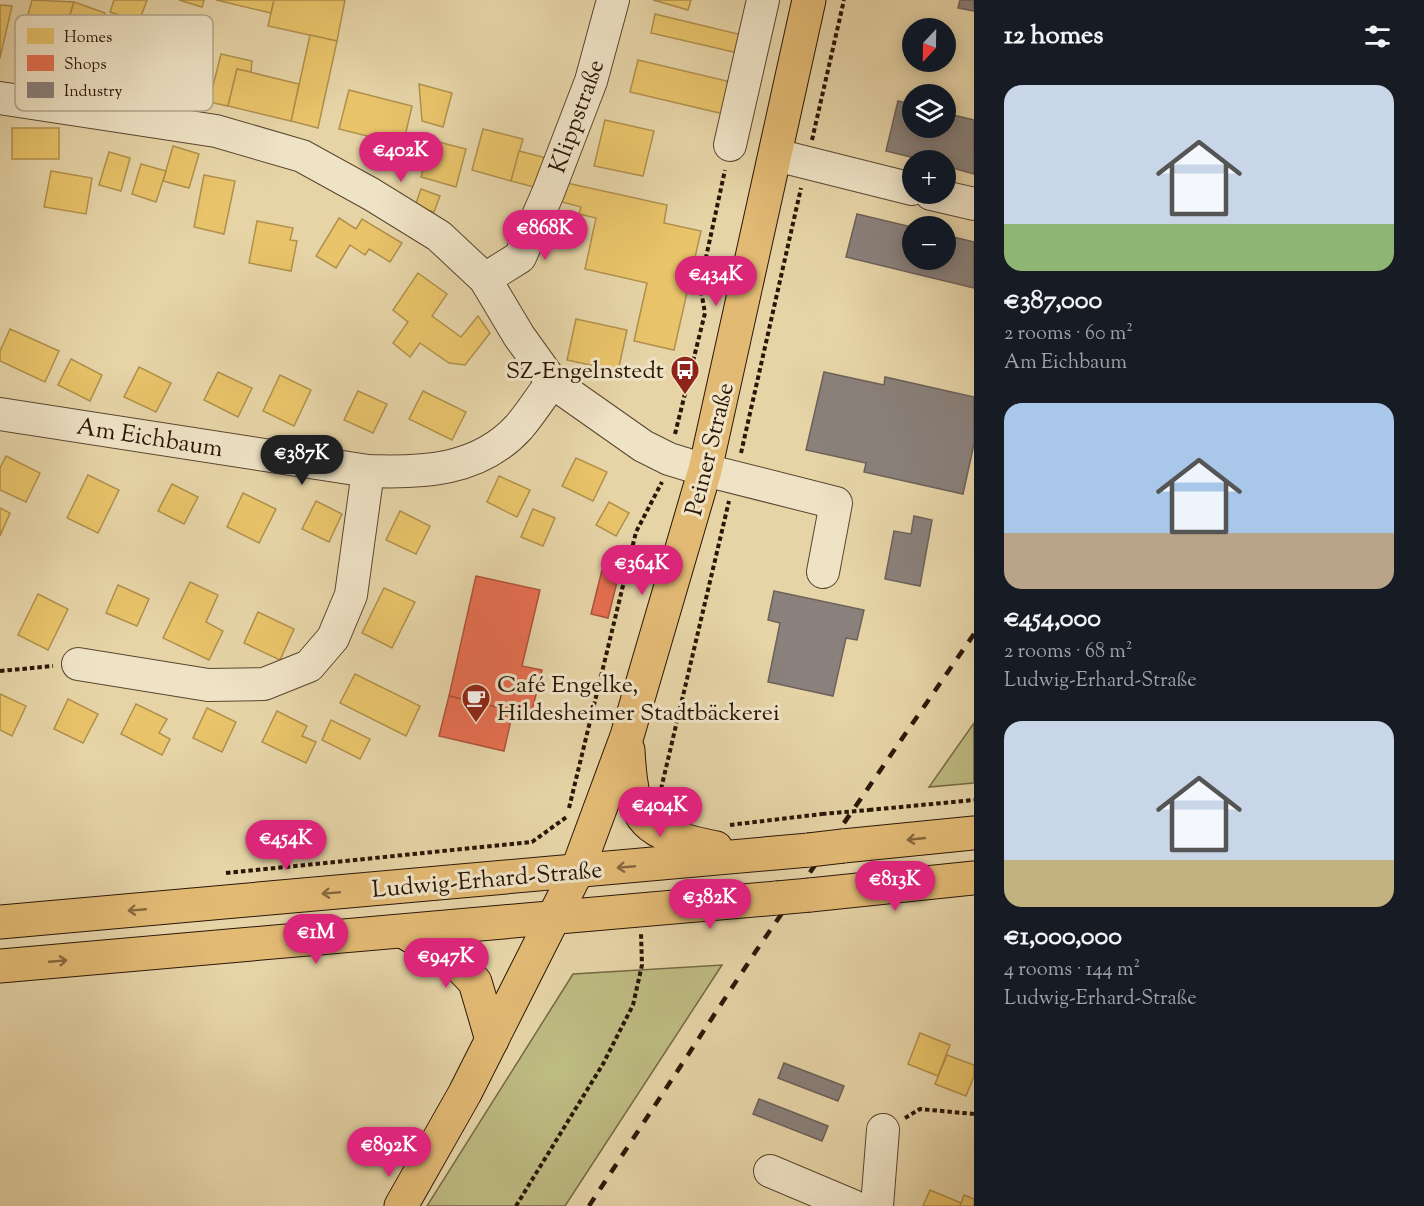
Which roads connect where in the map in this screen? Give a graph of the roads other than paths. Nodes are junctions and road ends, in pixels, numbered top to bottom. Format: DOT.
graph roads {
  1 [pos="613,0"];
  2 [pos="763,0"];
  3 [pos="809,0"];
  4 [pos="0,98"];
  5 [pos="15,100"];
  6 [pos="85,111"];
  7 [pos="730,145"];
  8 [pos="776,155"];
  9 [pos="902,186"];
  10 [pos="956,200"];
  11 [pos="974,204"];
  12 [pos="484,279"];
  13 [pos="552,382"];
  14 [pos="0,414"];
  15 [pos="368,471"];
  16 [pos="720,474"];
  17 [pos="823,572"];
  18 [pos="78,664"];
  19 [pos="627,736"];
  20 [pos="974,833"];
  21 [pos="747,855"];
  22 [pos="577,872"];
  23 [pos="974,878"];
  24 [pos="554,918"];
  25 [pos="0,922"];
  26 [pos="404,932"];
  27 [pos="0,966"];
  28 [pos="492,1040"];
  29 [pos="883,1130"];
  30 [pos="770,1171"];
  31 [pos="401,1206"];
  32 [pos="853,1206"];
  33 [pos="877,1206"];
  1 -- 12 [label="street, Klippstraße"];
  2 -- 7 [label="street"];
  3 -- 8 [label="main road, Peiner Straße"];
  4 -- 5 [label="street"];
  6 -- 12 [label="street"];
  8 -- 9 [label="street"];
  8 -- 16 [label="main road, Peiner Straße"];
  10 -- 11 [label="street"];
  12 -- 13 [label="street"];
  13 -- 15 [label="street, Am Eichbaum"];
  13 -- 16 [label="street"];
  14 -- 15 [label="street, Am Eichbaum"];
  15 -- 18 [label="street"];
  16 -- 17 [label="street"];
  16 -- 19 [label="main road, Peiner Straße"];
  19 -- 21 [label="main road"];
  19 -- 22 [label="main road, Peiner Straße"];
  20 -- 21 [label="main road, Ludwig-Erhard-Straße, one-way, bridge"];
  21 -- 22 [label="main road, Ludwig-Erhard-Straße, one-way"];
  22 -- 24 [label="main road, Peiner Straße"];
  22 -- 25 [label="main road, Ludwig-Erhard-Straße, one-way"];
  23 -- 24 [label="main road, Ludwig-Erhard-Straße, bridge"];
  24 -- 26 [label="main road, Ludwig-Erhard-Straße"];
  24 -- 28 [label="main road, Peiner Straße"];
  27 -- 26 [label="main road, Ludwig-Erhard-Straße, one-way"];
  26 -- 28 [label="main road"];
  28 -- 31 [label="main road, Peiner Straße"];
  29 -- 33 [label="street"];
  30 -- 32 [label="street"];
}
